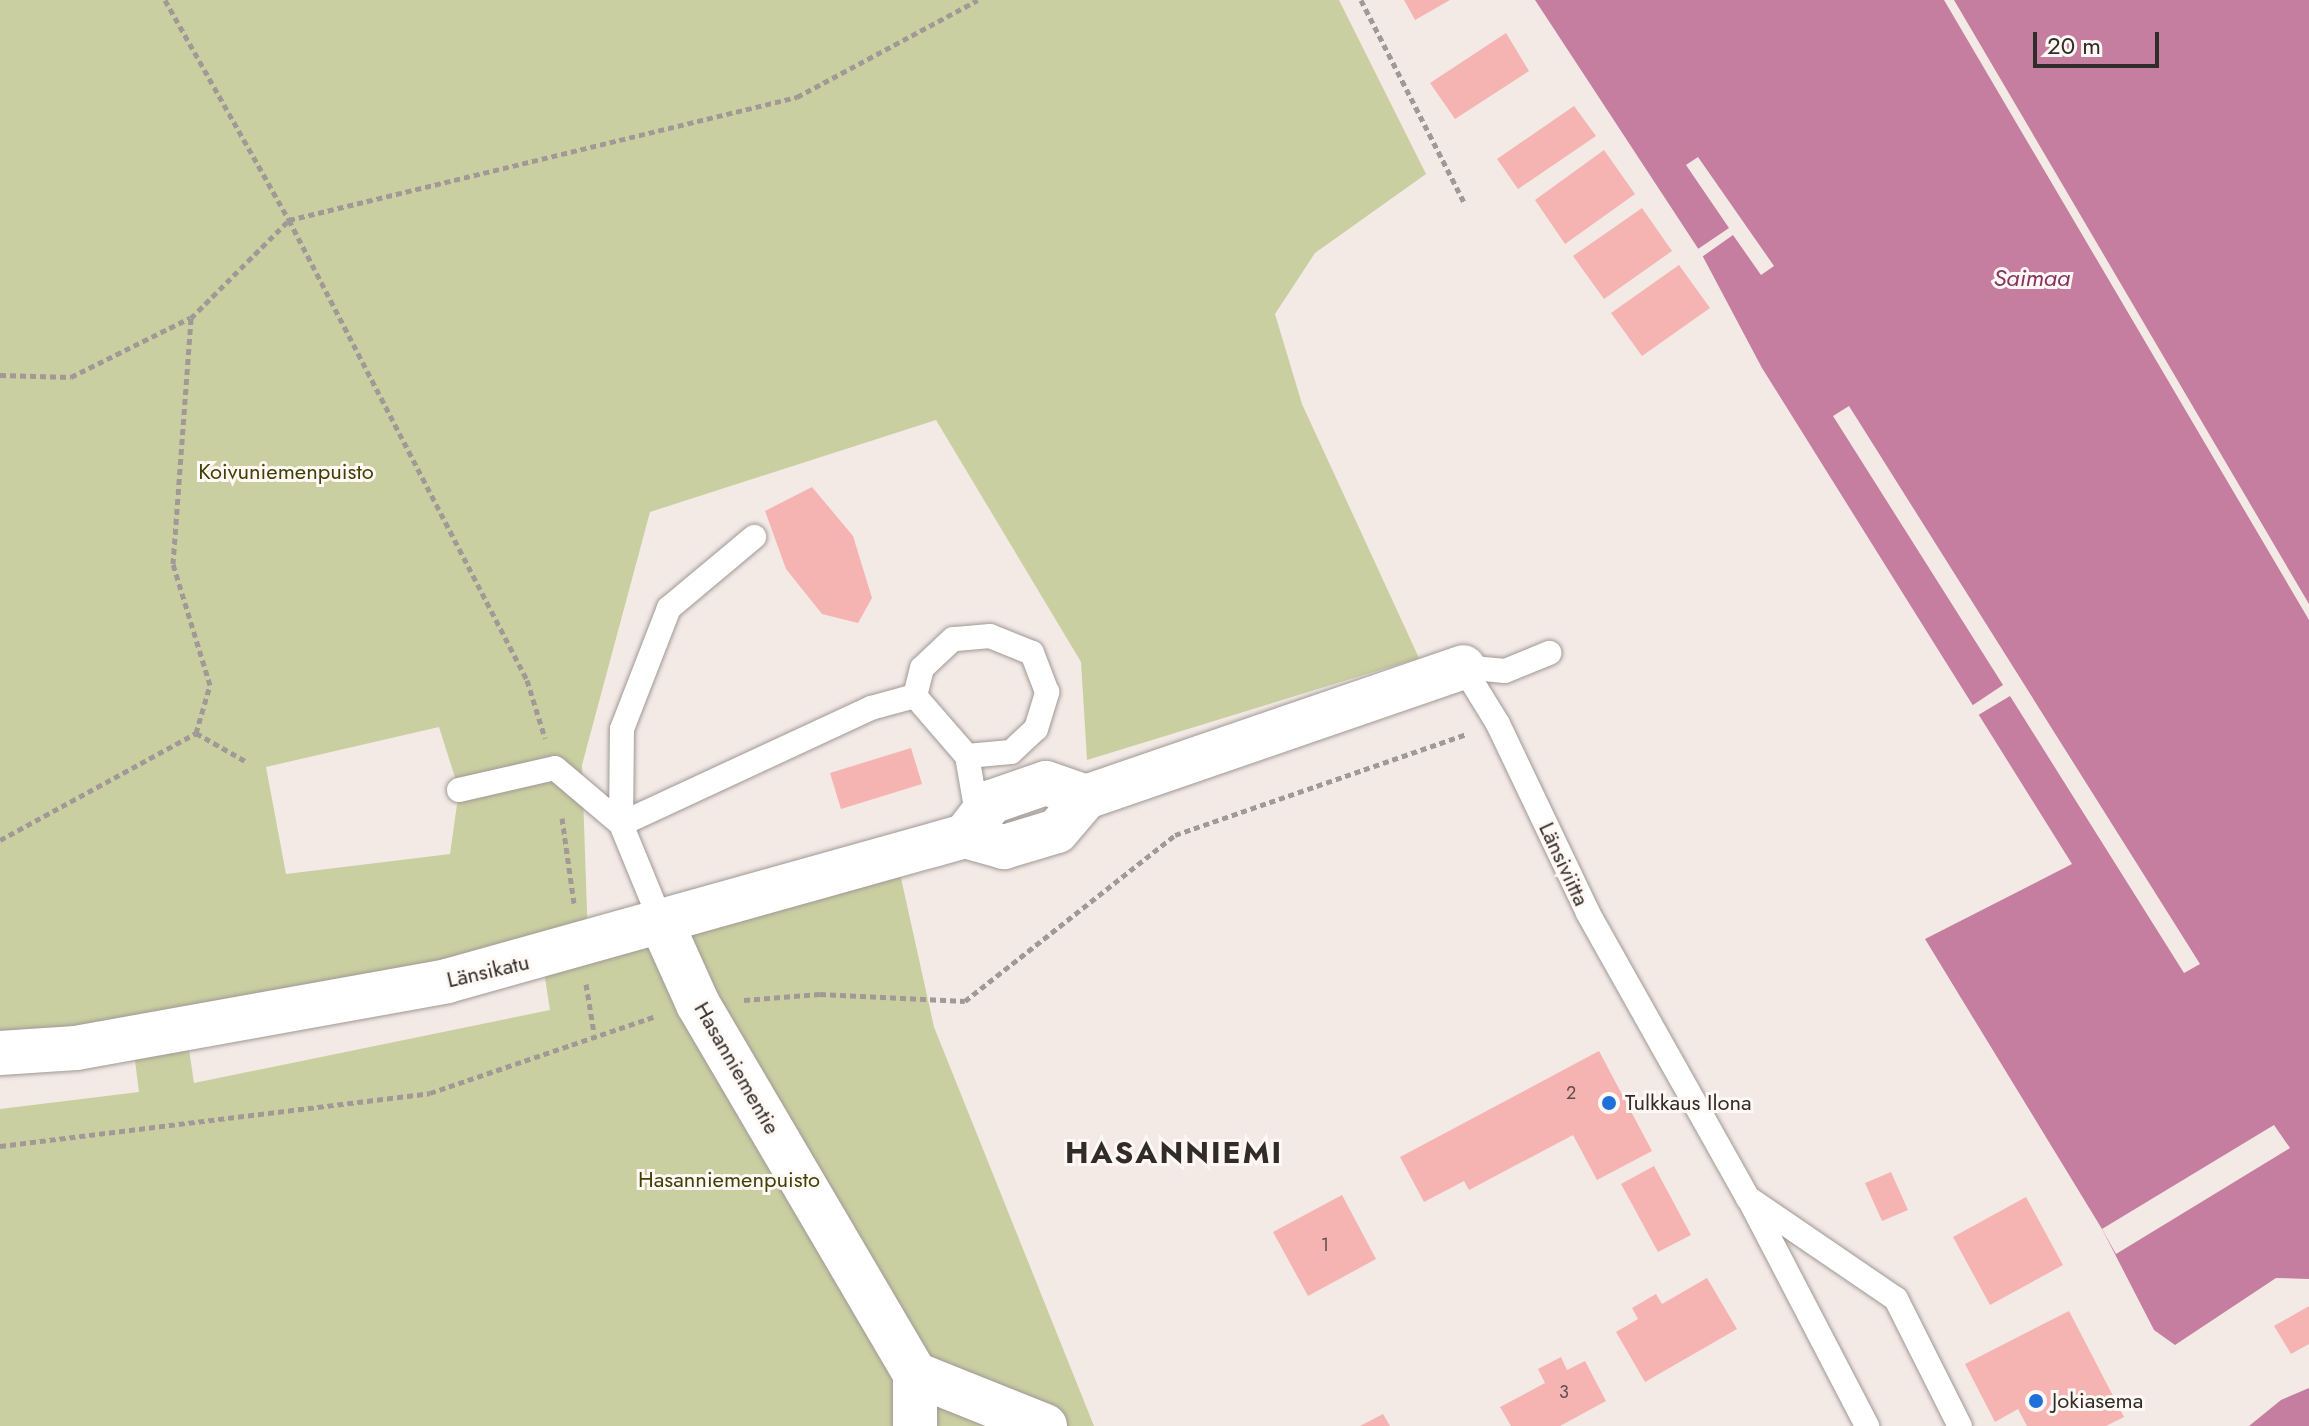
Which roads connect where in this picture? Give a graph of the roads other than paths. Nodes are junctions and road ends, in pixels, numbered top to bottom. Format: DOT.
graph roads {
  1 [pos="754,537"];
  2 [pos="1549,653"];
  3 [pos="1463,667"];
  4 [pos="915,696"];
  5 [pos="967,756"];
  6 [pos="459,790"];
  7 [pos="621,824"];
  8 [pos="971,827"];
  9 [pos="662,924"];
  10 [pos="0,1053"];
  11 [pos="1748,1198"];
  12 [pos="915,1374"];
  13 [pos="915,1426"];
  14 [pos="1045,1426"];
  15 [pos="1867,1426"];
  16 [pos="1960,1426"];
  1 -- 7 [label="lane"];
  2 -- 3 [label="lane"];
  3 -- 8 [label="street, Länsikatu"];
  3 -- 11 [label="lane, Länsiviitta"];
  4 -- 5 [label="lane"];
  4 -- 5 [label="lane"];
  4 -- 7 [label="lane"];
  5 -- 8 [label="lane"];
  6 -- 7 [label="lane"];
  7 -- 9 [label="lane"];
  8 -- 9 [label="street, Länsikatu"];
  9 -- 10 [label="street, Länsikatu"];
  9 -- 12 [label="street, Hasanniementie"];
  11 -- 15 [label="lane"];
  11 -- 16 [label="lane, Länsiviitta"];
  12 -- 13 [label="street"];
  12 -- 14 [label="street"];
}
